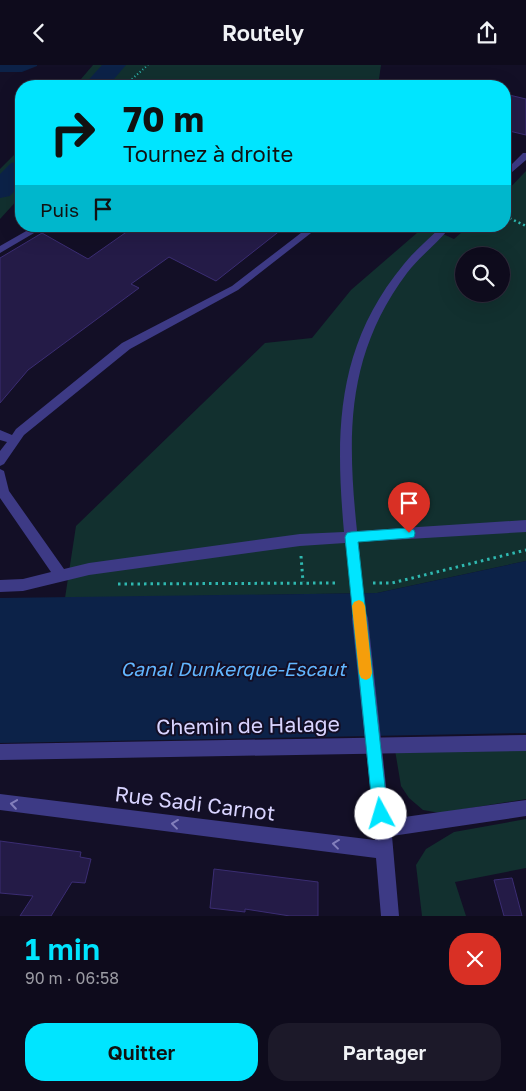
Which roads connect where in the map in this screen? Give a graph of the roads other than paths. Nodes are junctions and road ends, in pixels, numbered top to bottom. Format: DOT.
graph roads {
  1 [pos="526,155"];
  2 [pos="511,169"];
  3 [pos="32,232"];
  4 [pos="308,232"];
  5 [pos="441,232"];
  6 [pos="0,250"];
  7 [pos="0,435"];
  8 [pos="14,440"];
  9 [pos="0,461"];
  10 [pos="0,474"];
  11 [pos="526,526"];
  12 [pos="351,537"];
  13 [pos="62,576"];
  14 [pos="0,587"];
  15 [pos="526,743"];
  16 [pos="0,751"];
  17 [pos="0,802"];
  18 [pos="526,808"];
  19 [pos="382,822"];
  20 [pos="384,850"];
  21 [pos="390,916"];
  1 -- 2 [label="street"];
  3 -- 6 [label="street"];
  4 -- 8 [label="street"];
  5 -- 12 [label="street"];
  7 -- 8 [label="street"];
  8 -- 9 [label="street"];
  10 -- 13 [label="street"];
  11 -- 12 [label="street"];
  12 -- 13 [label="street"];
  12 -- 19 [label="street, bridge"];
  13 -- 14 [label="street"];
  15 -- 16 [label="street, Chemin de Halage"];
  20 -- 17 [label="street, Rue Sadi Carnot, one-way"];
  18 -- 19 [label="street"];
  19 -- 20 [label="street"];
  20 -- 21 [label="street"];
}
